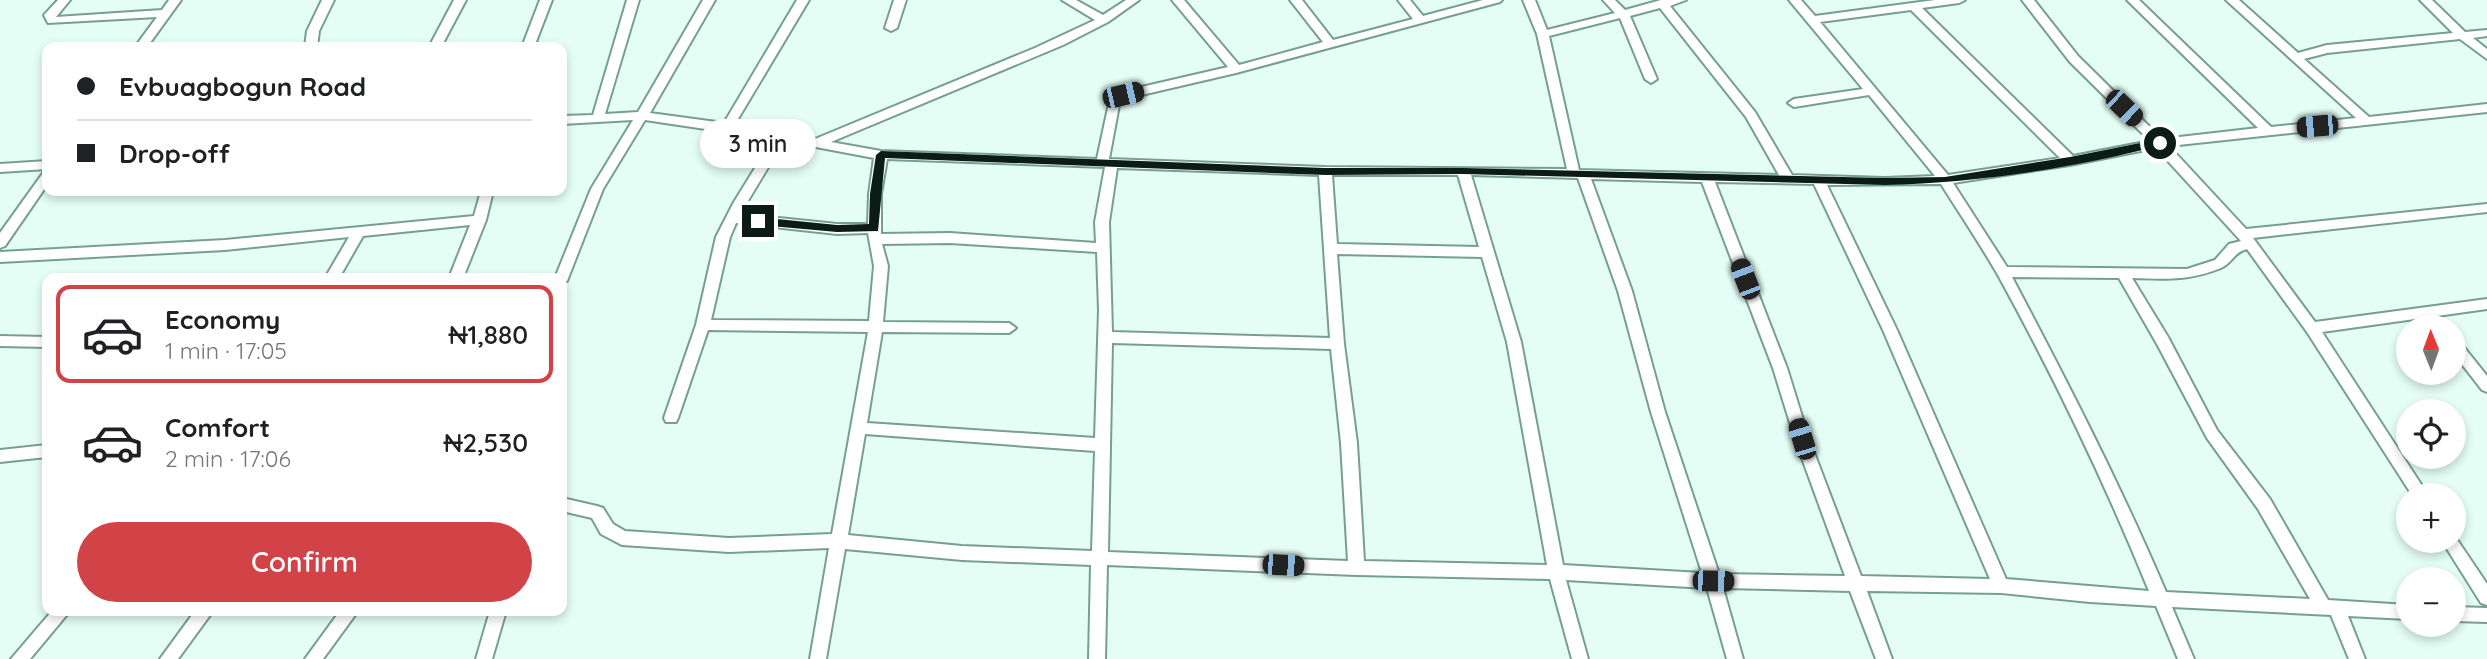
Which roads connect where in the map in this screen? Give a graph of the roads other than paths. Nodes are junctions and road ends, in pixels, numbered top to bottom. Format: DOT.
graph roads {
  1 [pos="64,0"];
  2 [pos="175,0"];
  3 [pos="328,0"];
  4 [pos="460,0"];
  5 [pos="546,0"];
  6 [pos="634,0"];
  7 [pos="709,0"];
  8 [pos="803,0"];
  9 [pos="900,0"];
  10 [pos="1068,0"];
  11 [pos="1133,0"];
  12 [pos="1178,0"];
  13 [pos="1296,0"];
  14 [pos="1404,0"];
  15 [pos="1496,0"];
  16 [pos="1529,0"];
  17 [pos="1609,0"];
  18 [pos="1679,0"];
  19 [pos="1795,0"];
  20 [pos="1959,0"];
  21 [pos="2028,0"];
  22 [pos="2133,0"];
  23 [pos="2232,0"];
  24 [pos="2426,0"];
  25 [pos="1662,3"];
  26 [pos="1913,6"];
  27 [pos="166,13"];
  28 [pos="1624,15"];
  29 [pos="1419,19"];
  30 [pos="1104,20"];
  31 [pos="1812,20"];
  32 [pos="891,28"];
  33 [pos="2487,33"];
  34 [pos="1543,34"];
  35 [pos="2463,36"];
  36 [pos="145,42"];
  37 [pos="312,42"];
  38 [pos="438,42"];
  39 [pos="529,42"];
  40 [pos="1330,43"];
  41 [pos="2487,55"];
  42 [pos="2297,57"];
  43 [pos="1236,69"];
  44 [pos="1651,79"];
  45 [pos="1872,91"];
  46 [pos="1794,103"];
  47 [pos="2487,108"];
  48 [pos="643,116"];
  49 [pos="598,117"];
  50 [pos="567,120"];
  51 [pos="2367,121"];
  52 [pos="727,127"];
  53 [pos="2268,131"];
  54 [pos="781,137"];
  55 [pos="2160,143"];
  56 [pos="816,144"];
  57 [pos="881,155"];
  58 [pos="2070,161"];
  59 [pos="1107,163"];
  60 [pos="42,165"];
  61 [pos="0,168"];
  62 [pos="1325,171"];
  63 [pos="1463,171"];
  64 [pos="1579,174"];
  65 [pos="1706,176"];
  66 [pos="1788,179"];
  67 [pos="1818,180"];
  68 [pos="1945,180"];
  69 [pos="42,183"];
  70 [pos="486,196"];
  71 [pos="2487,208"];
  72 [pos="732,218"];
  73 [pos="479,220"];
  74 [pos="360,230"];
  75 [pos="874,234"];
  76 [pos="2246,239"];
  77 [pos="0,243"];
  78 [pos="1104,248"];
  79 [pos="1330,249"];
  80 [pos="1487,252"];
  81 [pos="0,257"];
  82 [pos="2003,272"];
  83 [pos="335,273"];
  84 [pos="458,273"];
  85 [pos="564,273"];
  86 [pos="2123,274"];
  87 [pos="2487,304"];
  88 [pos="2425,312"];
  89 [pos="2428,315"];
  90 [pos="703,325"];
  91 [pos="876,327"];
  92 [pos="1009,328"];
  93 [pos="2312,328"];
  94 [pos="1106,337"];
  95 [pos="0,341"];
  96 [pos="42,342"];
  97 [pos="1337,344"];
  98 [pos="2466,360"];
  99 [pos="2487,386"];
  100 [pos="671,418"];
  101 [pos="858,428"];
  102 [pos="1103,445"];
  103 [pos="42,452"];
  104 [pos="0,456"];
  105 [pos="2412,483"];
  106 [pos="567,508"];
  107 [pos="838,541"];
  108 [pos="2457,553"];
  109 [pos="1098,557"];
  110 [pos="1356,568"];
  111 [pos="1556,572"];
  112 [pos="1713,581"];
  113 [pos="1856,583"];
  114 [pos="2001,586"];
  115 [pos="2487,598"];
  116 [pos="2163,599"];
  117 [pos="2330,608"];
  118 [pos="2396,611"];
  119 [pos="2466,614"];
  120 [pos="2487,615"];
  121 [pos="58,616"];
  122 [pos="201,616"];
  123 [pos="346,616"];
  124 [pos="497,616"];
  125 [pos="19,659"];
  126 [pos="168,659"];
  127 [pos="313,659"];
  128 [pos="484,659"];
  129 [pos="818,659"];
  130 [pos="1097,659"];
  131 [pos="1580,659"];
  132 [pos="1735,659"];
  133 [pos="1885,659"];
  134 [pos="2186,659"];
  135 [pos="2357,659"];
  1 -- 27 [label="street"];
  2 -- 27 [label="street"];
  3 -- 37 [label="street"];
  4 -- 38 [label="street"];
  5 -- 39 [label="street"];
  6 -- 49 [label="street"];
  7 -- 48 [label="street"];
  8 -- 52 [label="street"];
  9 -- 32 [label="street"];
  10 -- 30 [label="street"];
  11 -- 30 [label="street"];
  12 -- 43 [label="street"];
  13 -- 40 [label="street"];
  14 -- 29 [label="street"];
  15 -- 29 [label="street"];
  16 -- 34 [label="street"];
  17 -- 28 [label="street"];
  18 -- 25 [label="street"];
  19 -- 31 [label="street"];
  20 -- 26 [label="street"];
  21 -- 55 [label="street"];
  22 -- 53 [label="street"];
  23 -- 42 [label="street"];
  24 -- 35 [label="street"];
  25 -- 28 [label="street"];
  25 -- 66 [label="street"];
  26 -- 31 [label="street"];
  26 -- 58 [label="street"];
  27 -- 36 [label="street"];
  28 -- 34 [label="street"];
  28 -- 44 [label="street"];
  29 -- 40 [label="street"];
  30 -- 56 [label="street"];
  31 -- 45 [label="street"];
  33 -- 35 [label="street"];
  34 -- 64 [label="street"];
  35 -- 41 [label="street"];
  35 -- 42 [label="street"];
  40 -- 43 [label="street"];
  42 -- 51 [label="street"];
  43 -- 59 [label="street"];
  45 -- 46 [label="street"];
  45 -- 68 [label="street"];
  47 -- 51 [label="street"];
  48 -- 49 [label="street"];
  48 -- 52 [label="street"];
  48 -- 85 [label="street"];
  49 -- 50 [label="street"];
  51 -- 53 [label="street"];
  52 -- 54 [label="street"];
  53 -- 55 [label="street"];
  54 -- 56 [label="street"];
  54 -- 72 [label="street"];
  55 -- 58 [label="street"];
  55 -- 76 [label="street"];
  56 -- 57 [label="street"];
  57 -- 59 [label="street"];
  57 -- 75 [label="street"];
  58 -- 68 [label="street"];
  59 -- 62 [label="street"];
  59 -- 78 [label="street"];
  60 -- 61 [label="street"];
  62 -- 63 [label="street"];
  62 -- 79 [label="street"];
  63 -- 64 [label="street"];
  63 -- 80 [label="street"];
  64 -- 65 [label="street"];
  64 -- 112 [label="street"];
  65 -- 66 [label="street"];
  65 -- 113 [label="street"];
  66 -- 67 [label="street"];
  67 -- 68 [label="street"];
  67 -- 114 [label="street"];
  68 -- 82 [label="street"];
  69 -- 77 [label="street"];
  70 -- 73 [label="street"];
  71 -- 76 [label="street"];
  72 -- 75 [label="street"];
  72 -- 90 [label="street"];
  73 -- 74 [label="street"];
  73 -- 84 [label="street"];
  74 -- 81 [label="street"];
  74 -- 83 [label="street"];
  75 -- 78 [label="street"];
  75 -- 91 [label="street"];
  76 -- 86 [label="street"];
  76 -- 93 [label="street"];
  78 -- 94 [label="street"];
  79 -- 80 [label="street"];
  79 -- 97 [label="street"];
  80 -- 111 [label="street"];
  82 -- 86 [label="street"];
  82 -- 116 [label="street"];
  86 -- 117 [label="street"];
  87 -- 88 [label="street"];
  88 -- 89 [label="street"];
  88 -- 93 [label="street"];
  90 -- 91 [label="street"];
  90 -- 100 [label="street"];
  91 -- 92 [label="street"];
  91 -- 101 [label="street"];
  93 -- 105 [label="street"];
  94 -- 97 [label="street"];
  94 -- 102 [label="street"];
  95 -- 96 [label="street"];
  97 -- 110 [label="street"];
  98 -- 99 [label="street"];
  101 -- 102 [label="street"];
  101 -- 107 [label="street"];
  102 -- 109 [label="street"];
  103 -- 104 [label="street"];
  106 -- 107 [label="street"];
  107 -- 109 [label="street"];
  107 -- 129 [label="street"];
  108 -- 115 [label="street"];
  109 -- 110 [label="street"];
  109 -- 130 [label="street"];
  110 -- 111 [label="street"];
  111 -- 112 [label="street"];
  111 -- 131 [label="street"];
  112 -- 113 [label="street"];
  112 -- 132 [label="street"];
  113 -- 114 [label="street"];
  113 -- 133 [label="street"];
  114 -- 116 [label="street"];
  116 -- 117 [label="street"];
  116 -- 134 [label="street"];
  117 -- 118 [label="street"];
  117 -- 135 [label="street"];
  119 -- 120 [label="street"];
  121 -- 125 [label="street"];
  122 -- 126 [label="street"];
  123 -- 127 [label="street"];
  124 -- 128 [label="street"];
}
